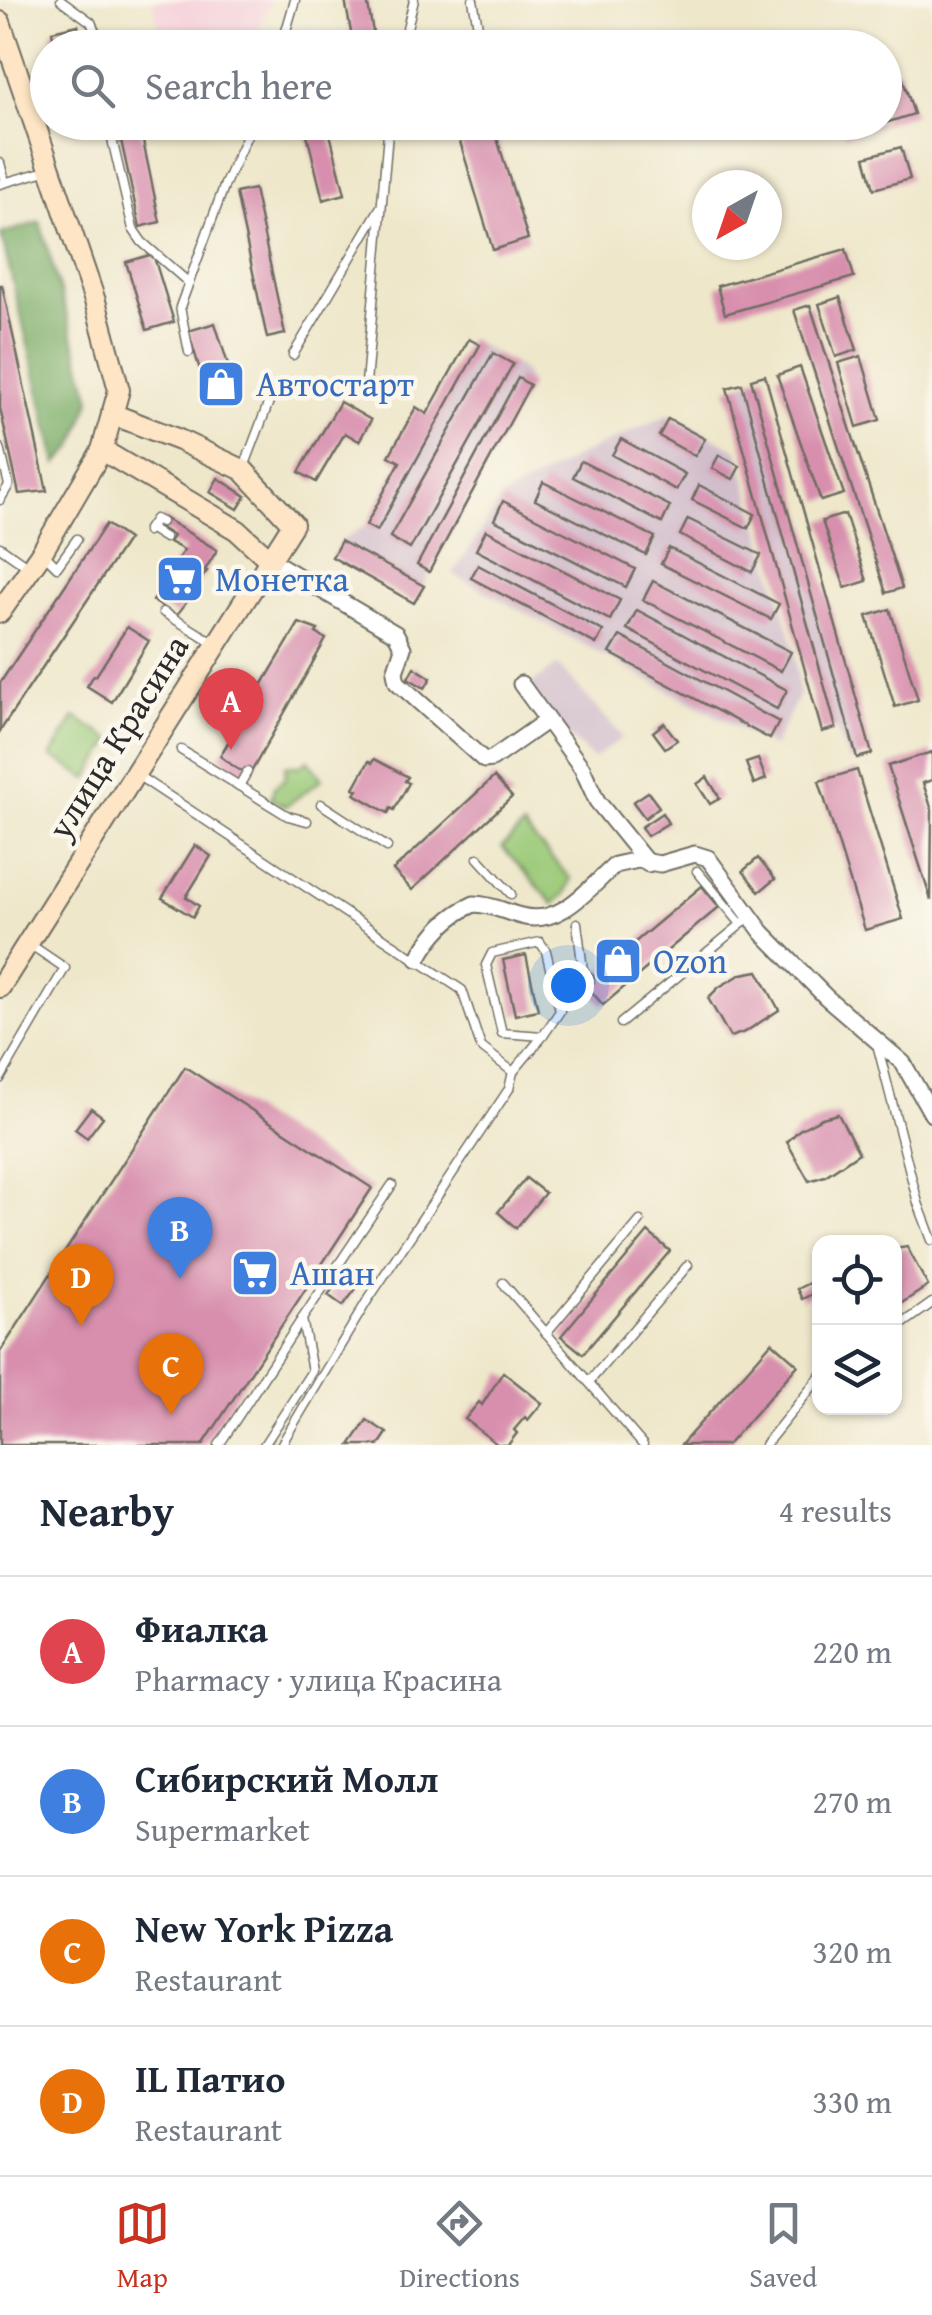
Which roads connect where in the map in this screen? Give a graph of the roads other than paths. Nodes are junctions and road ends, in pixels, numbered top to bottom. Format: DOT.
graph roads {
  1 [pos="61,0"];
  2 [pos="295,0"];
  3 [pos="414,0"];
  4 [pos="473,0"];
  5 [pos="0,22"];
  6 [pos="94,30"];
  7 [pos="287,30"];
  8 [pos="406,30"];
  9 [pos="479,30"];
  10 [pos="6,60"];
  11 [pos="30,121"];
  12 [pos="37,140"];
  13 [pos="112,140"];
  14 [pos="245,140"];
  15 [pos="388,140"];
  16 [pos="0,162"];
  17 [pos="49,170"];
  18 [pos="2,183"];
  19 [pos="382,206"];
  20 [pos="189,283"];
  21 [pos="189,352"];
  22 [pos="294,355"];
  23 [pos="366,383"];
  24 [pos="273,392"];
  25 [pos="112,414"];
  26 [pos="0,448"];
  27 [pos="102,450"];
  28 [pos="243,470"];
  29 [pos="0,500"];
  30 [pos="162,522"];
  31 [pos="77,538"];
  32 [pos="165,538"];
  33 [pos="0,547"];
  34 [pos="269,559"];
  35 [pos="36,560"];
  36 [pos="0,612"];
  37 [pos="163,612"];
  38 [pos="216,644"];
  39 [pos="521,684"];
  40 [pos="546,721"];
  41 [pos="181,750"];
  42 [pos="247,772"];
  43 [pos="134,773"];
  44 [pos="238,786"];
  45 [pos="321,804"];
  46 [pos="307,820"];
  47 [pos="387,847"];
  48 [pos="478,858"];
  49 [pos="648,864"];
  50 [pos="697,871"];
  51 [pos="511,894"];
  52 [pos="746,920"];
  53 [pos="578,923"];
  54 [pos="28,942"];
  55 [pos="418,959"];
  56 [pos="590,980"];
  57 [pos="0,987"];
  58 [pos="621,1023"];
  59 [pos="544,1036"];
  60 [pos="876,1040"];
  61 [pos="513,1072"];
  62 [pos="0,1079"];
  63 [pos="932,1114"];
  64 [pos="392,1186"];
  65 [pos="640,1221"];
  66 [pos="932,1240"];
  67 [pos="688,1265"];
  68 [pos="504,1283"];
  69 [pos="932,1303"];
  70 [pos="302,1319"];
  71 [pos="901,1325"];
  72 [pos="546,1332"];
  73 [pos="589,1382"];
  74 [pos="812,1388"];
  75 [pos="219,1445"];
  76 [pos="264,1445"];
  77 [pos="281,1445"];
  78 [pos="643,1445"];
  79 [pos="766,1445"];
  1 -- 6 [label="lane"];
  2 -- 7 [label="lane"];
  3 -- 8 [label="lane"];
  4 -- 9 [label="lane"];
  5 -- 10 [label="street"];
  10 -- 11 [label="street"];
  12 -- 17 [label="street"];
  13 -- 20 [label="lane"];
  14 -- 20 [label="lane"];
  15 -- 19 [label="lane"];
  16 -- 18 [label="lane"];
  17 -- 18 [label="lane"];
  17 -- 25 [label="street"];
  19 -- 22 [label="lane"];
  19 -- 23 [label="lane"];
  20 -- 21 [label="lane"];
  24 -- 28 [label="lane"];
  25 -- 27 [label="street"];
  25 -- 28 [label="street"];
  26 -- 29 [label="lane"];
  27 -- 34 [label="street"];
  27 -- 35 [label="street"];
  28 -- 34 [label="street, улица Красина"];
  30 -- 32 [label="lane"];
  31 -- 35 [label="lane"];
  33 -- 35 [label="lane"];
  34 -- 38 [label="street, улица Красина"];
  34 -- 40 [label="street"];
  35 -- 36 [label="street"];
  37 -- 38 [label="lane"];
  38 -- 43 [label="street, улица Красина"];
  39 -- 40 [label="street"];
  40 -- 49 [label="street"];
  41 -- 44 [label="lane"];
  42 -- 44 [label="lane"];
  43 -- 54 [label="street, улица Красина"];
  43 -- 55 [label="lane"];
  44 -- 46 [label="lane"];
  45 -- 47 [label="lane"];
  48 -- 51 [label="lane"];
  49 -- 52 [label="street"];
  49 -- 55 [label="street"];
  50 -- 52 [label="lane"];
  52 -- 58 [label="lane"];
  52 -- 60 [label="street"];
  53 -- 56 [label="lane"];
  54 -- 57 [label="street, улица Красина"];
  54 -- 62 [label="lane"];
  55 -- 61 [label="lane"];
  59 -- 59 [label="lane"];
  59 -- 61 [label="lane"];
  60 -- 63 [label="street"];
  60 -- 66 [label="lane"];
  61 -- 77 [label="lane"];
  64 -- 70 [label="lane"];
  65 -- 72 [label="lane"];
  67 -- 73 [label="lane"];
  68 -- 72 [label="lane"];
  69 -- 71 [label="lane"];
  70 -- 75 [label="lane"];
  70 -- 76 [label="lane"];
  72 -- 73 [label="lane"];
  73 -- 78 [label="lane"];
  74 -- 79 [label="lane"];
}
